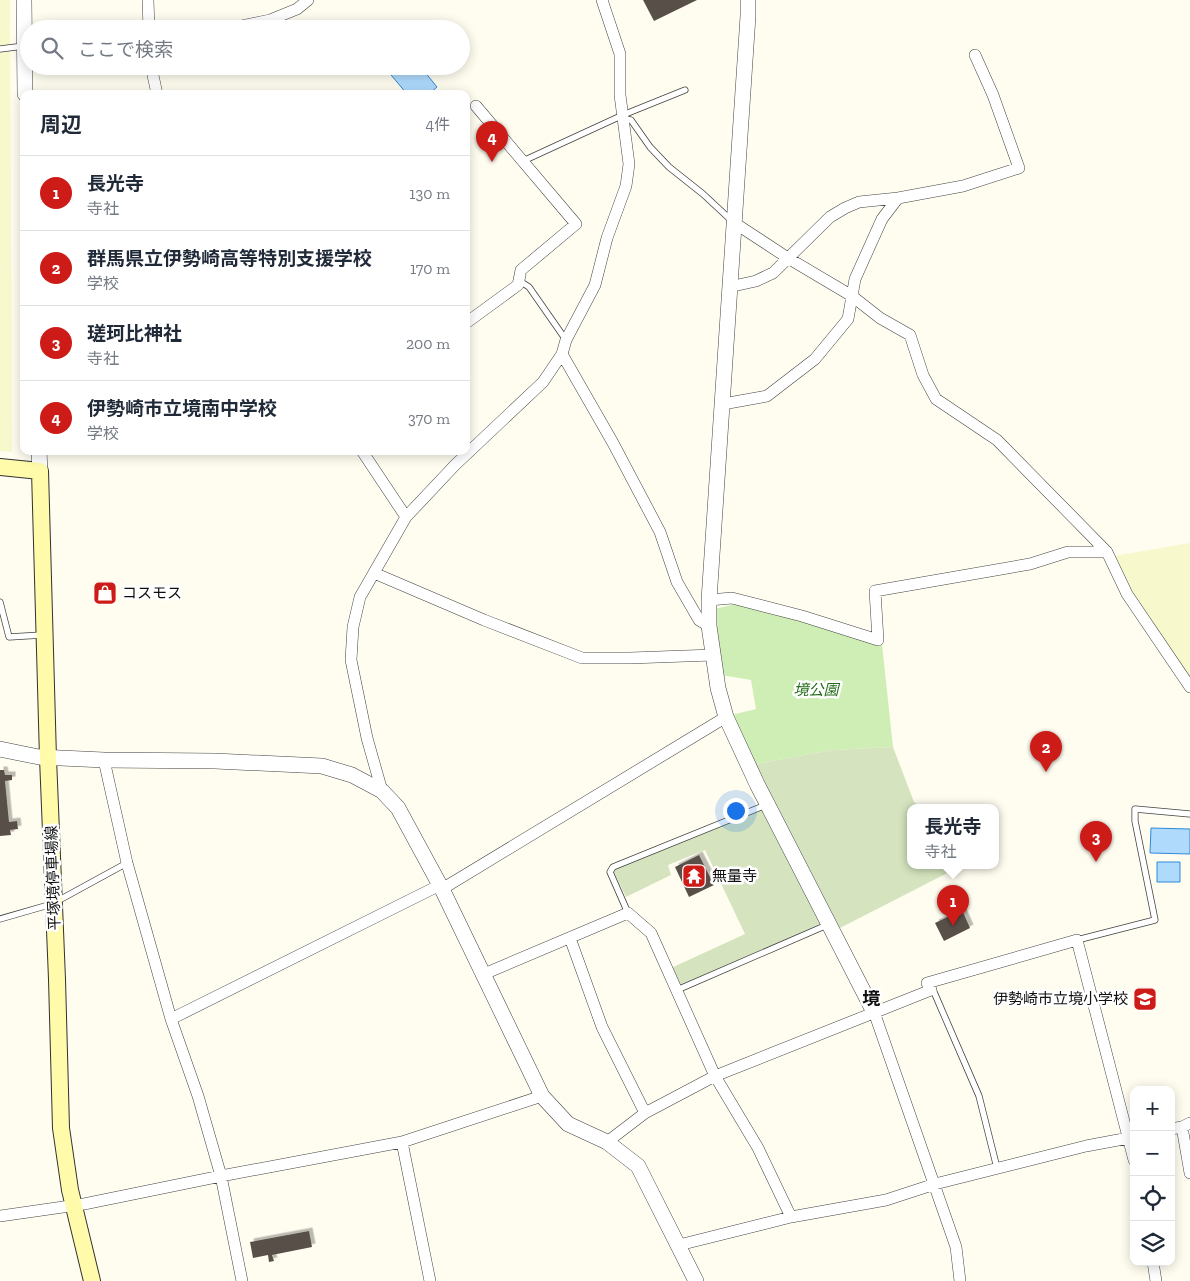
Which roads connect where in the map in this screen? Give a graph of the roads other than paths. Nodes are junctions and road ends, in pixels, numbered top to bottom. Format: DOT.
graph roads {
  1 [pos="24,0"];
  2 [pos="148,0"];
  3 [pos="308,0"];
  4 [pos="602,0"];
  5 [pos="748,0"];
  6 [pos="25,20"];
  7 [pos="149,20"];
  8 [pos="270,20"];
  9 [pos="20,47"];
  10 [pos="0,49"];
  11 [pos="975,55"];
  12 [pos="25,75"];
  13 [pos="153,75"];
  14 [pos="25,90"];
  15 [pos="156,90"];
  16 [pos="684,90"];
  17 [pos="476,106"];
  18 [pos="623,117"];
  19 [pos="523,161"];
  20 [pos="898,198"];
  21 [pos="734,222"];
  22 [pos="788,258"];
  23 [pos="518,280"];
  24 [pos="729,287"];
  25 [pos="852,296"];
  26 [pos="470,320"];
  27 [pos="566,340"];
  28 [pos="562,354"];
  29 [pos="722,404"];
  30 [pos="470,449"];
  31 [pos="39,455"];
  32 [pos="365,455"];
  33 [pos="464,455"];
  34 [pos="0,467"];
  35 [pos="40,471"];
  36 [pos="406,516"];
  37 [pos="1107,552"];
  38 [pos="374,573"];
  39 [pos="710,600"];
  40 [pos="0,602"];
  41 [pos="709,626"];
  42 [pos="44,634"];
  43 [pos="714,654"];
  44 [pos="1190,687"];
  45 [pos="726,717"];
  46 [pos="0,749"];
  47 [pos="48,758"];
  48 [pos="104,760"];
  49 [pos="382,791"];
  50 [pos="768,804"];
  51 [pos="1190,814"];
  52 [pos="127,863"];
  53 [pos="441,887"];
  54 [pos="54,902"];
  55 [pos="628,913"];
  56 [pos="0,919"];
  57 [pos="829,924"];
  58 [pos="570,938"];
  59 [pos="1078,940"];
  60 [pos="484,974"];
  61 [pos="677,990"];
  62 [pos="931,990"];
  63 [pos="874,1012"];
  64 [pos="171,1018"];
  65 [pos="715,1076"];
  66 [pos="542,1096"];
  67 [pos="645,1113"];
  68 [pos="1181,1126"];
  69 [pos="1130,1134"];
  70 [pos="1130,1138"];
  71 [pos="402,1142"];
  72 [pos="608,1142"];
  73 [pos="996,1168"];
  74 [pos="1190,1173"];
  75 [pos="221,1176"];
  76 [pos="935,1184"];
  77 [pos="74,1206"];
  78 [pos="0,1216"];
  79 [pos="791,1217"];
  80 [pos="679,1245"];
  81 [pos="1154,1266"];
  82 [pos="92,1281"];
  83 [pos="242,1281"];
  84 [pos="430,1281"];
  85 [pos="696,1281"];
  86 [pos="960,1281"];
  87 [pos="1156,1281"];
  1 -- 6 [label="street"];
  2 -- 7 [label="street"];
  3 -- 8 [label="street"];
  4 -- 18 [label="street"];
  5 -- 21 [label="street"];
  9 -- 10 [label="lane"];
  11 -- 20 [label="street"];
  12 -- 14 [label="street"];
  13 -- 15 [label="street"];
  16 -- 18 [label="lane"];
  17 -- 19 [label="street"];
  18 -- 19 [label="lane"];
  18 -- 21 [label="lane"];
  18 -- 27 [label="street"];
  19 -- 23 [label="street"];
  20 -- 22 [label="street"];
  20 -- 25 [label="street"];
  21 -- 22 [label="street"];
  21 -- 24 [label="street"];
  22 -- 24 [label="street"];
  22 -- 25 [label="street"];
  23 -- 26 [label="street"];
  23 -- 27 [label="lane"];
  24 -- 29 [label="street"];
  25 -- 29 [label="street"];
  25 -- 37 [label="street"];
  27 -- 28 [label="street"];
  28 -- 30 [label="street"];
  28 -- 41 [label="street"];
  29 -- 39 [label="street"];
  31 -- 35 [label="street"];
  32 -- 36 [label="street"];
  33 -- 36 [label="street"];
  34 -- 35 [label="main road"];
  35 -- 42 [label="main road, 平塚境停車場線"];
  36 -- 38 [label="street"];
  37 -- 39 [label="street"];
  37 -- 44 [label="street"];
  38 -- 43 [label="street"];
  38 -- 49 [label="street"];
  39 -- 41 [label="street"];
  40 -- 42 [label="lane"];
  41 -- 43 [label="street"];
  42 -- 47 [label="main road, 平塚境停車場線"];
  43 -- 45 [label="street"];
  45 -- 50 [label="street"];
  45 -- 53 [label="street"];
  46 -- 47 [label="street"];
  47 -- 48 [label="street"];
  47 -- 54 [label="main road, 平塚境停車場線"];
  48 -- 49 [label="street"];
  48 -- 52 [label="street"];
  49 -- 53 [label="street"];
  50 -- 55 [label="lane"];
  50 -- 57 [label="street"];
  51 -- 59 [label="lane"];
  52 -- 54 [label="lane"];
  52 -- 64 [label="street"];
  53 -- 60 [label="street"];
  53 -- 64 [label="street"];
  54 -- 56 [label="lane"];
  54 -- 77 [label="main road, 平塚境停車場線"];
  55 -- 58 [label="street"];
  55 -- 61 [label="street"];
  57 -- 61 [label="lane"];
  57 -- 63 [label="street"];
  58 -- 60 [label="street"];
  58 -- 67 [label="street"];
  59 -- 62 [label="street"];
  59 -- 69 [label="street"];
  60 -- 66 [label="street"];
  61 -- 65 [label="street"];
  62 -- 63 [label="street"];
  62 -- 73 [label="lane"];
  63 -- 65 [label="street"];
  63 -- 76 [label="street"];
  64 -- 75 [label="street"];
  65 -- 67 [label="street"];
  65 -- 79 [label="street"];
  66 -- 71 [label="street"];
  66 -- 72 [label="street"];
  67 -- 72 [label="street"];
  68 -- 74 [label="street"];
  70 -- 73 [label="street"];
  71 -- 75 [label="street"];
  71 -- 84 [label="street"];
  72 -- 80 [label="street"];
  73 -- 76 [label="street"];
  75 -- 77 [label="street"];
  75 -- 83 [label="street"];
  76 -- 79 [label="street"];
  76 -- 86 [label="street"];
  77 -- 78 [label="street"];
  77 -- 82 [label="main road, 平塚境停車場線"];
  79 -- 80 [label="street"];
  80 -- 85 [label="street"];
  81 -- 87 [label="street"];
}
